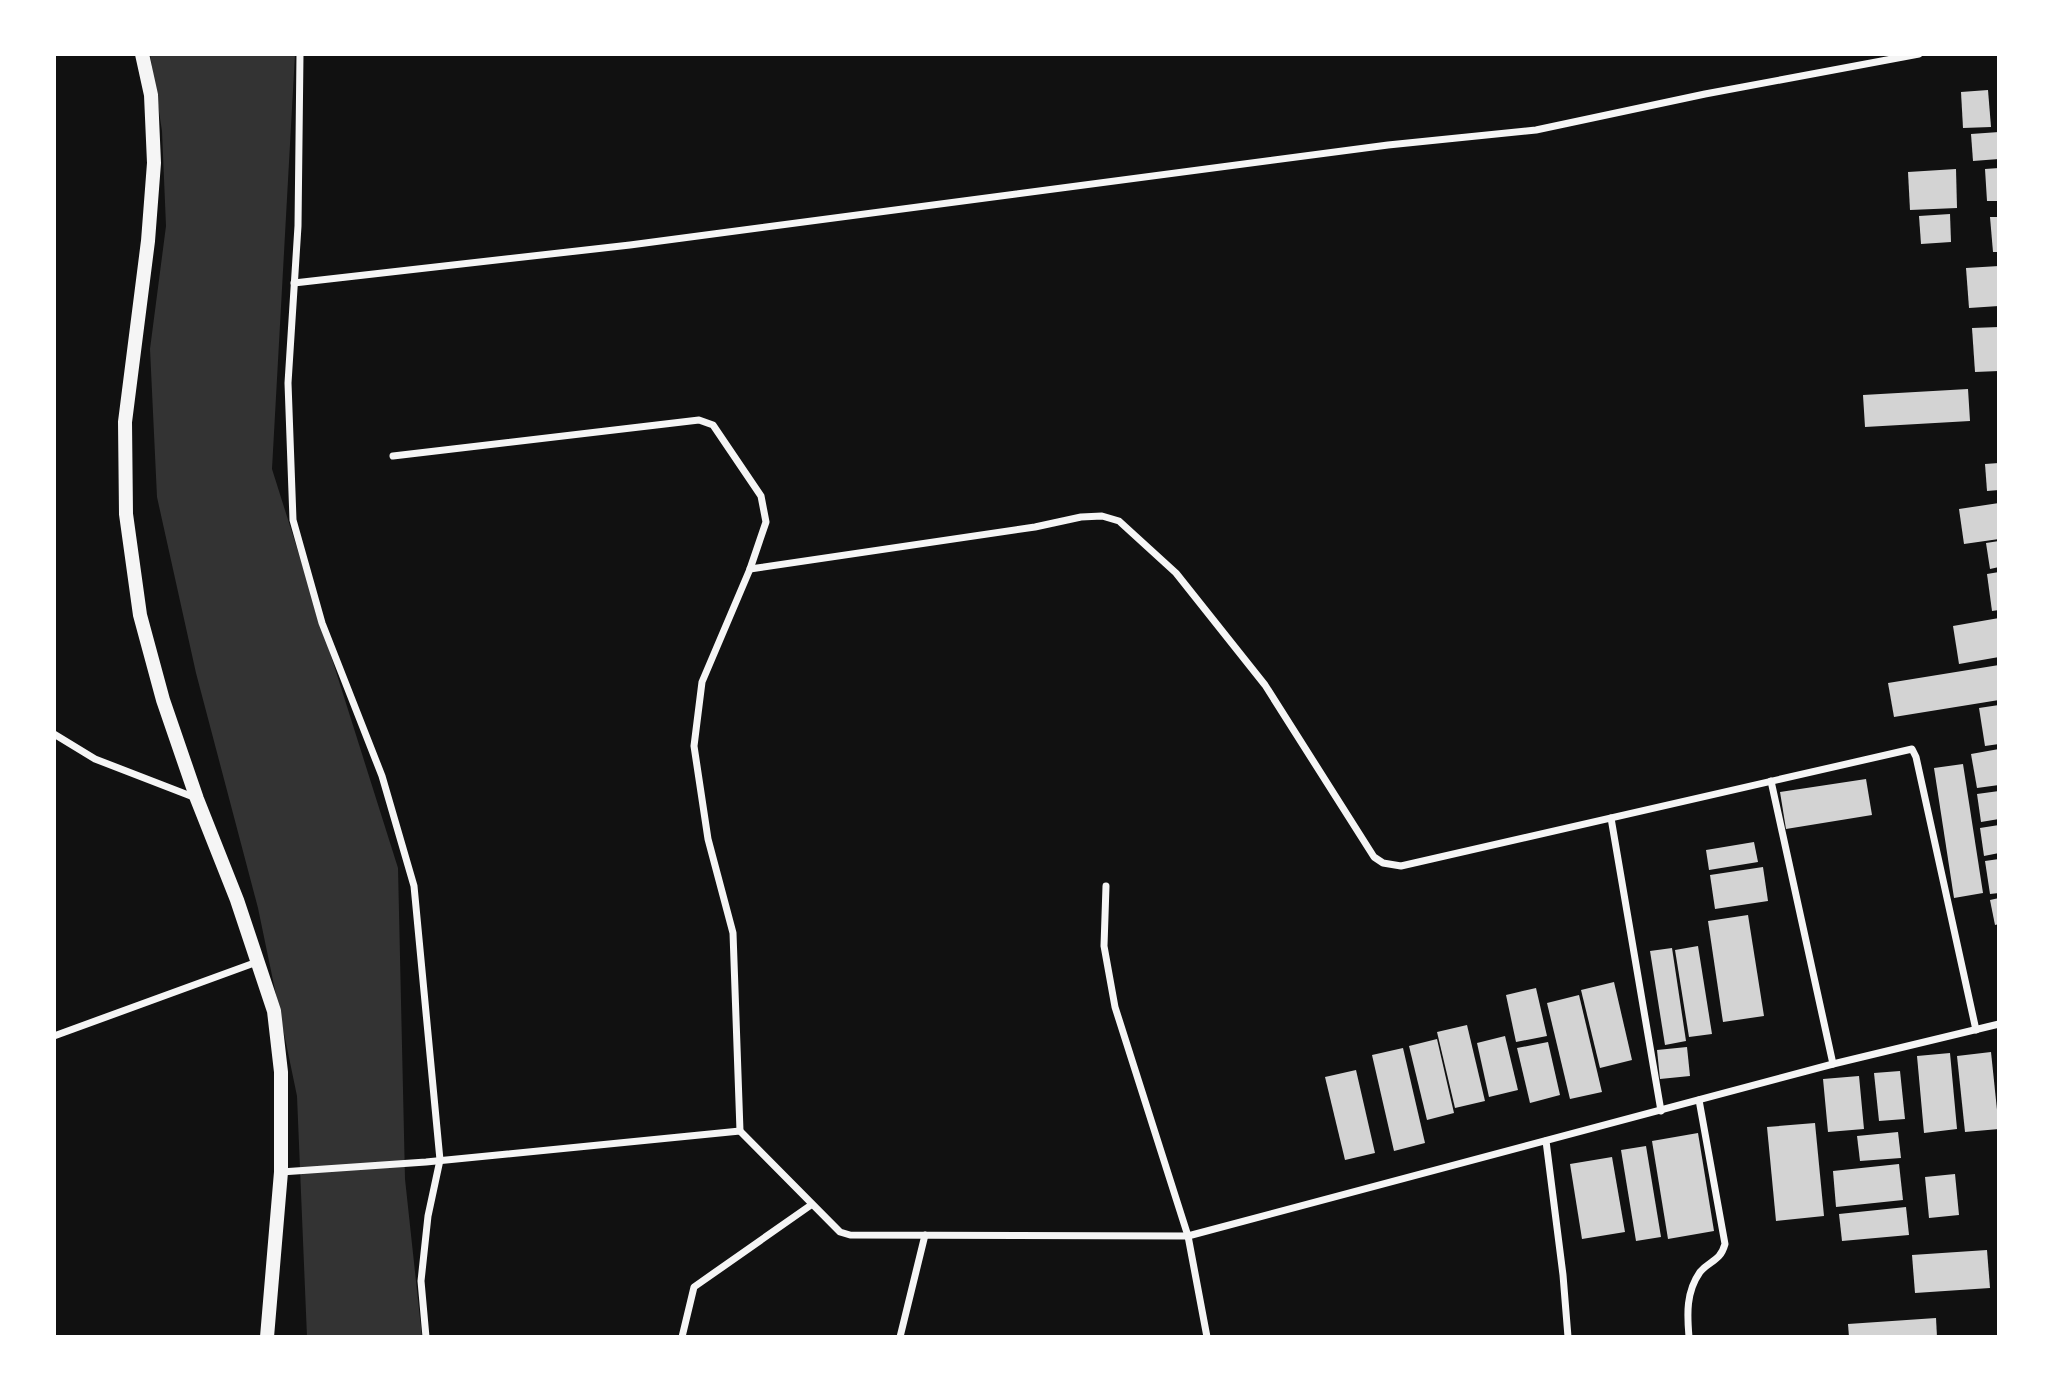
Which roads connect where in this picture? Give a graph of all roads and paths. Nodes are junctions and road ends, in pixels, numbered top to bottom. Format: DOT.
graph roads {
  1 [pos="142,54"];
  2 [pos="300,54"];
  3 [pos="1919,54"];
  4 [pos="295,283"];
  5 [pos="393,456"];
  6 [pos="750,569"];
  7 [pos="54,734"];
  8 [pos="1771,782"];
  9 [pos="197,799"];
  10 [pos="1611,818"];
  11 [pos="1106,886"];
  12 [pos="258,962"];
  13 [pos="1999,1024"];
  14 [pos="1976,1030"];
  15 [pos="54,1036"];
  16 [pos="1833,1064"];
  17 [pos="1699,1100"];
  18 [pos="1661,1111"];
  19 [pos="740,1131"];
  20 [pos="1546,1141"];
  21 [pos="440,1160"];
  22 [pos="286,1172"];
  23 [pos="811,1205"];
  24 [pos="925,1235"];
  25 [pos="1188,1236"];
  26 [pos="267,1337"];
  27 [pos="426,1337"];
  28 [pos="682,1337"];
  29 [pos="900,1337"];
  30 [pos="1208,1337"];
  31 [pos="1569,1337"];
  32 [pos="1689,1337"];
  1 -- 9 [label="main road"];
  2 -- 4 [label="street"];
  3 -- 4 [label="street"];
  4 -- 21 [label="street"];
  5 -- 6 [label="street"];
  6 -- 10 [label="street"];
  6 -- 19 [label="street"];
  7 -- 9 [label="street"];
  8 -- 10 [label="street"];
  8 -- 14 [label="street"];
  8 -- 16 [label="street"];
  9 -- 12 [label="main road"];
  10 -- 18 [label="street"];
  11 -- 25 [label="street"];
  12 -- 15 [label="street"];
  12 -- 22 [label="main road"];
  13 -- 14 [label="street"];
  14 -- 16 [label="street"];
  16 -- 17 [label="street"];
  17 -- 18 [label="street"];
  17 -- 32 [label="street"];
  18 -- 20 [label="street"];
  19 -- 21 [label="street"];
  19 -- 23 [label="street"];
  20 -- 25 [label="street"];
  20 -- 31 [label="street"];
  21 -- 22 [label="street"];
  21 -- 27 [label="street"];
  22 -- 26 [label="main road"];
  23 -- 24 [label="street"];
  23 -- 28 [label="street"];
  24 -- 25 [label="street"];
  24 -- 29 [label="street"];
  25 -- 30 [label="street"];
}
